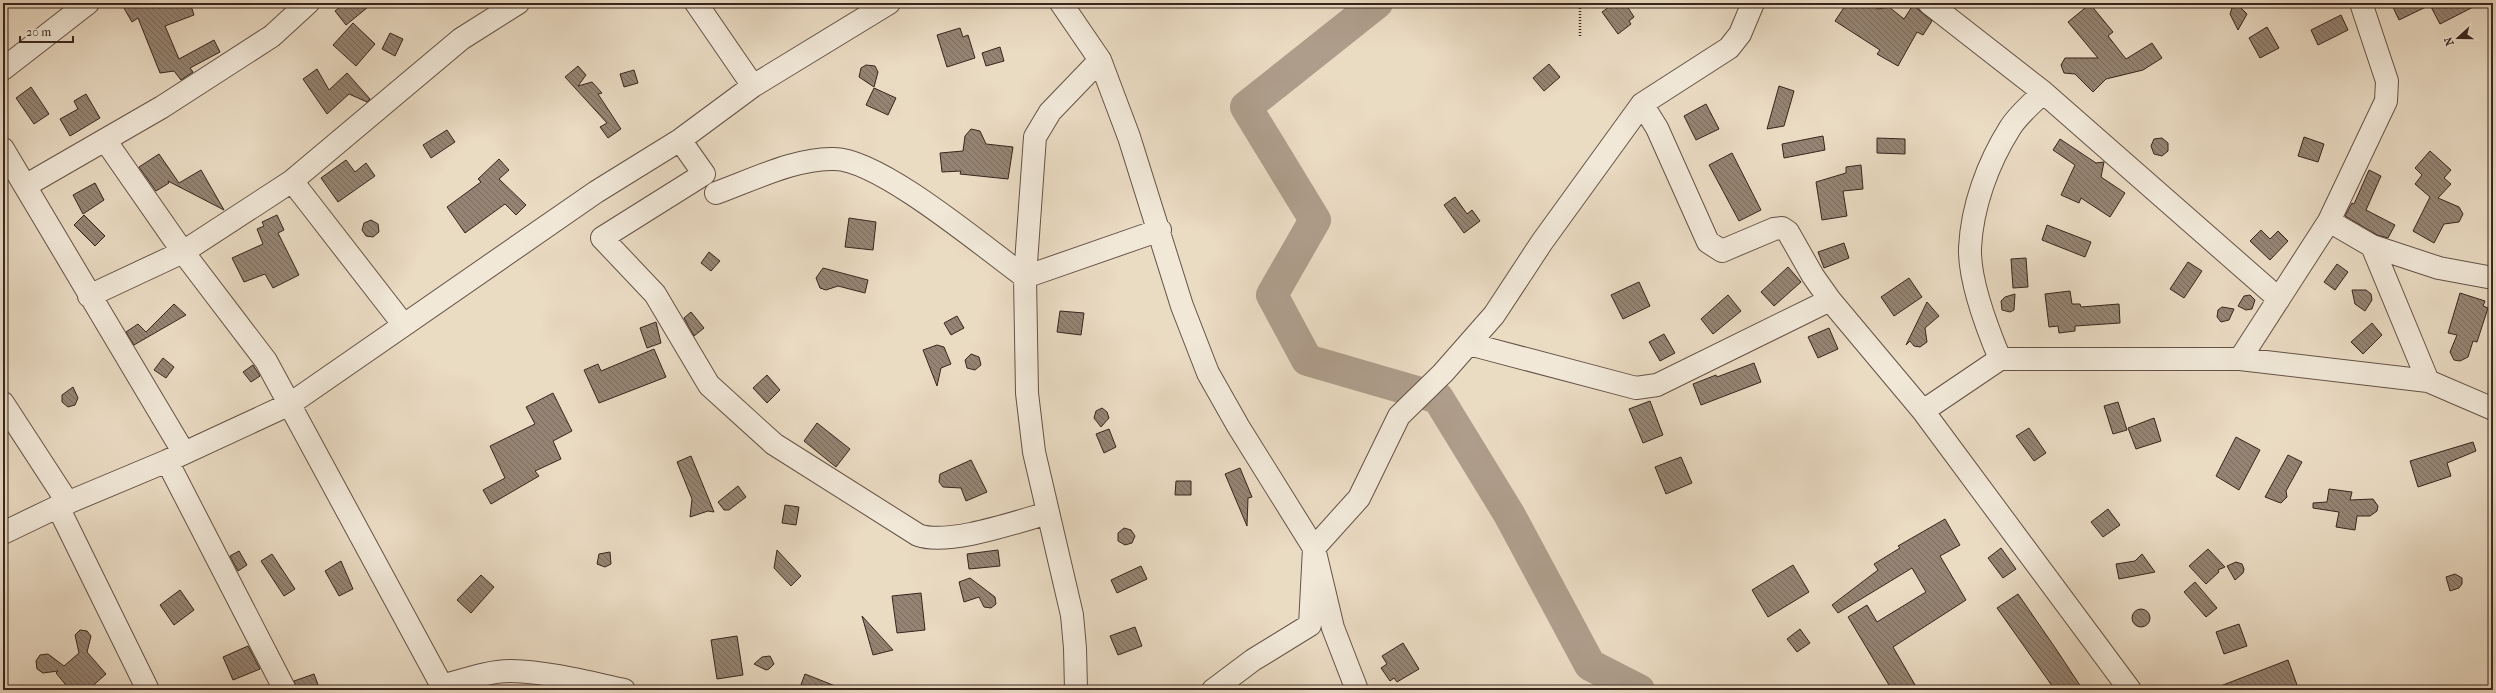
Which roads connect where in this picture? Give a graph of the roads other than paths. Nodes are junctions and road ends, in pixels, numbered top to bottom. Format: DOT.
graph roads {
  1 [pos="88,3"];
  2 [pos="308,3"];
  3 [pos="518,3"];
  4 [pos="696,3"];
  5 [pos="889,3"];
  6 [pos="1061,3"];
  7 [pos="1753,3"];
  8 [pos="1929,3"];
  9 [pos="2361,3"];
  10 [pos="1100,60"];
  11 [pos="3,69"];
  12 [pos="753,86"];
  13 [pos="2043,92"];
  14 [pos="1642,104"];
  15 [pos="105,140"];
  16 [pos="680,140"];
  17 [pos="3,149"];
  18 [pos="292,181"];
  19 [pos="25,186"];
  20 [pos="716,193"];
  21 [pos="2329,221"];
  22 [pos="1160,230"];
  23 [pos="2372,246"];
  24 [pos="183,252"];
  25 [pos="1025,277"];
  26 [pos="2493,278"];
  27 [pos="89,296"];
  28 [pos="2279,299"];
  29 [pos="1830,300"];
  30 [pos="403,324"];
  31 [pos="1469,344"];
  32 [pos="2000,358"];
  33 [pos="2240,359"];
  34 [pos="2428,381"];
  35 [pos="3,404"];
  36 [pos="290,404"];
  37 [pos="2493,409"];
  38 [pos="1923,410"];
  39 [pos="176,457"];
  40 [pos="63,505"];
  41 [pos="1048,513"];
  42 [pos="3,533"];
  43 [pos="1314,548"];
  44 [pos="437,688"];
  45 [pos="148,690"];
  46 [pos="285,690"];
  47 [pos="624,690"];
  48 [pos="1076,690"];
  49 [pos="1213,690"];
  50 [pos="1357,690"];
  51 [pos="2130,690"];
  1 -- 11 [label="street"];
  2 -- 15 [label="street"];
  3 -- 18 [label="street"];
  4 -- 12 [label="street"];
  5 -- 12 [label="street"];
  6 -- 10 [label="street"];
  7 -- 14 [label="street"];
  8 -- 13 [label="street"];
  9 -- 21 [label="street"];
  10 -- 22 [label="street"];
  10 -- 25 [label="street"];
  12 -- 16 [label="street"];
  13 -- 28 [label="street"];
  13 -- 32 [label="street"];
  14 -- 29 [label="street"];
  14 -- 31 [label="street"];
  15 -- 19 [label="street"];
  15 -- 24 [label="street"];
  16 -- 30 [label="street"];
  16 -- 41 [label="street"];
  17 -- 19 [label="street"];
  18 -- 24 [label="street"];
  18 -- 30 [label="street"];
  19 -- 27 [label="street"];
  20 -- 25 [label="street"];
  21 -- 23 [label="street"];
  21 -- 28 [label="street"];
  22 -- 25 [label="street"];
  22 -- 43 [label="street"];
  23 -- 26 [label="street"];
  23 -- 34 [label="street"];
  24 -- 27 [label="street"];
  24 -- 36 [label="street"];
  25 -- 41 [label="street"];
  27 -- 39 [label="street"];
  28 -- 33 [label="street"];
  29 -- 31 [label="street"];
  29 -- 38 [label="street"];
  30 -- 36 [label="street"];
  31 -- 43 [label="street"];
  32 -- 33 [label="street"];
  32 -- 38 [label="street"];
  33 -- 34 [label="street"];
  34 -- 37 [label="street"];
  35 -- 40 [label="street"];
  36 -- 39 [label="street"];
  36 -- 44 [label="street"];
  38 -- 51 [label="street"];
  39 -- 40 [label="street"];
  39 -- 46 [label="street"];
  40 -- 42 [label="street"];
  40 -- 45 [label="street"];
  41 -- 48 [label="street"];
  43 -- 49 [label="street"];
  43 -- 50 [label="street"];
  44 -- 47 [label="street"];
}
